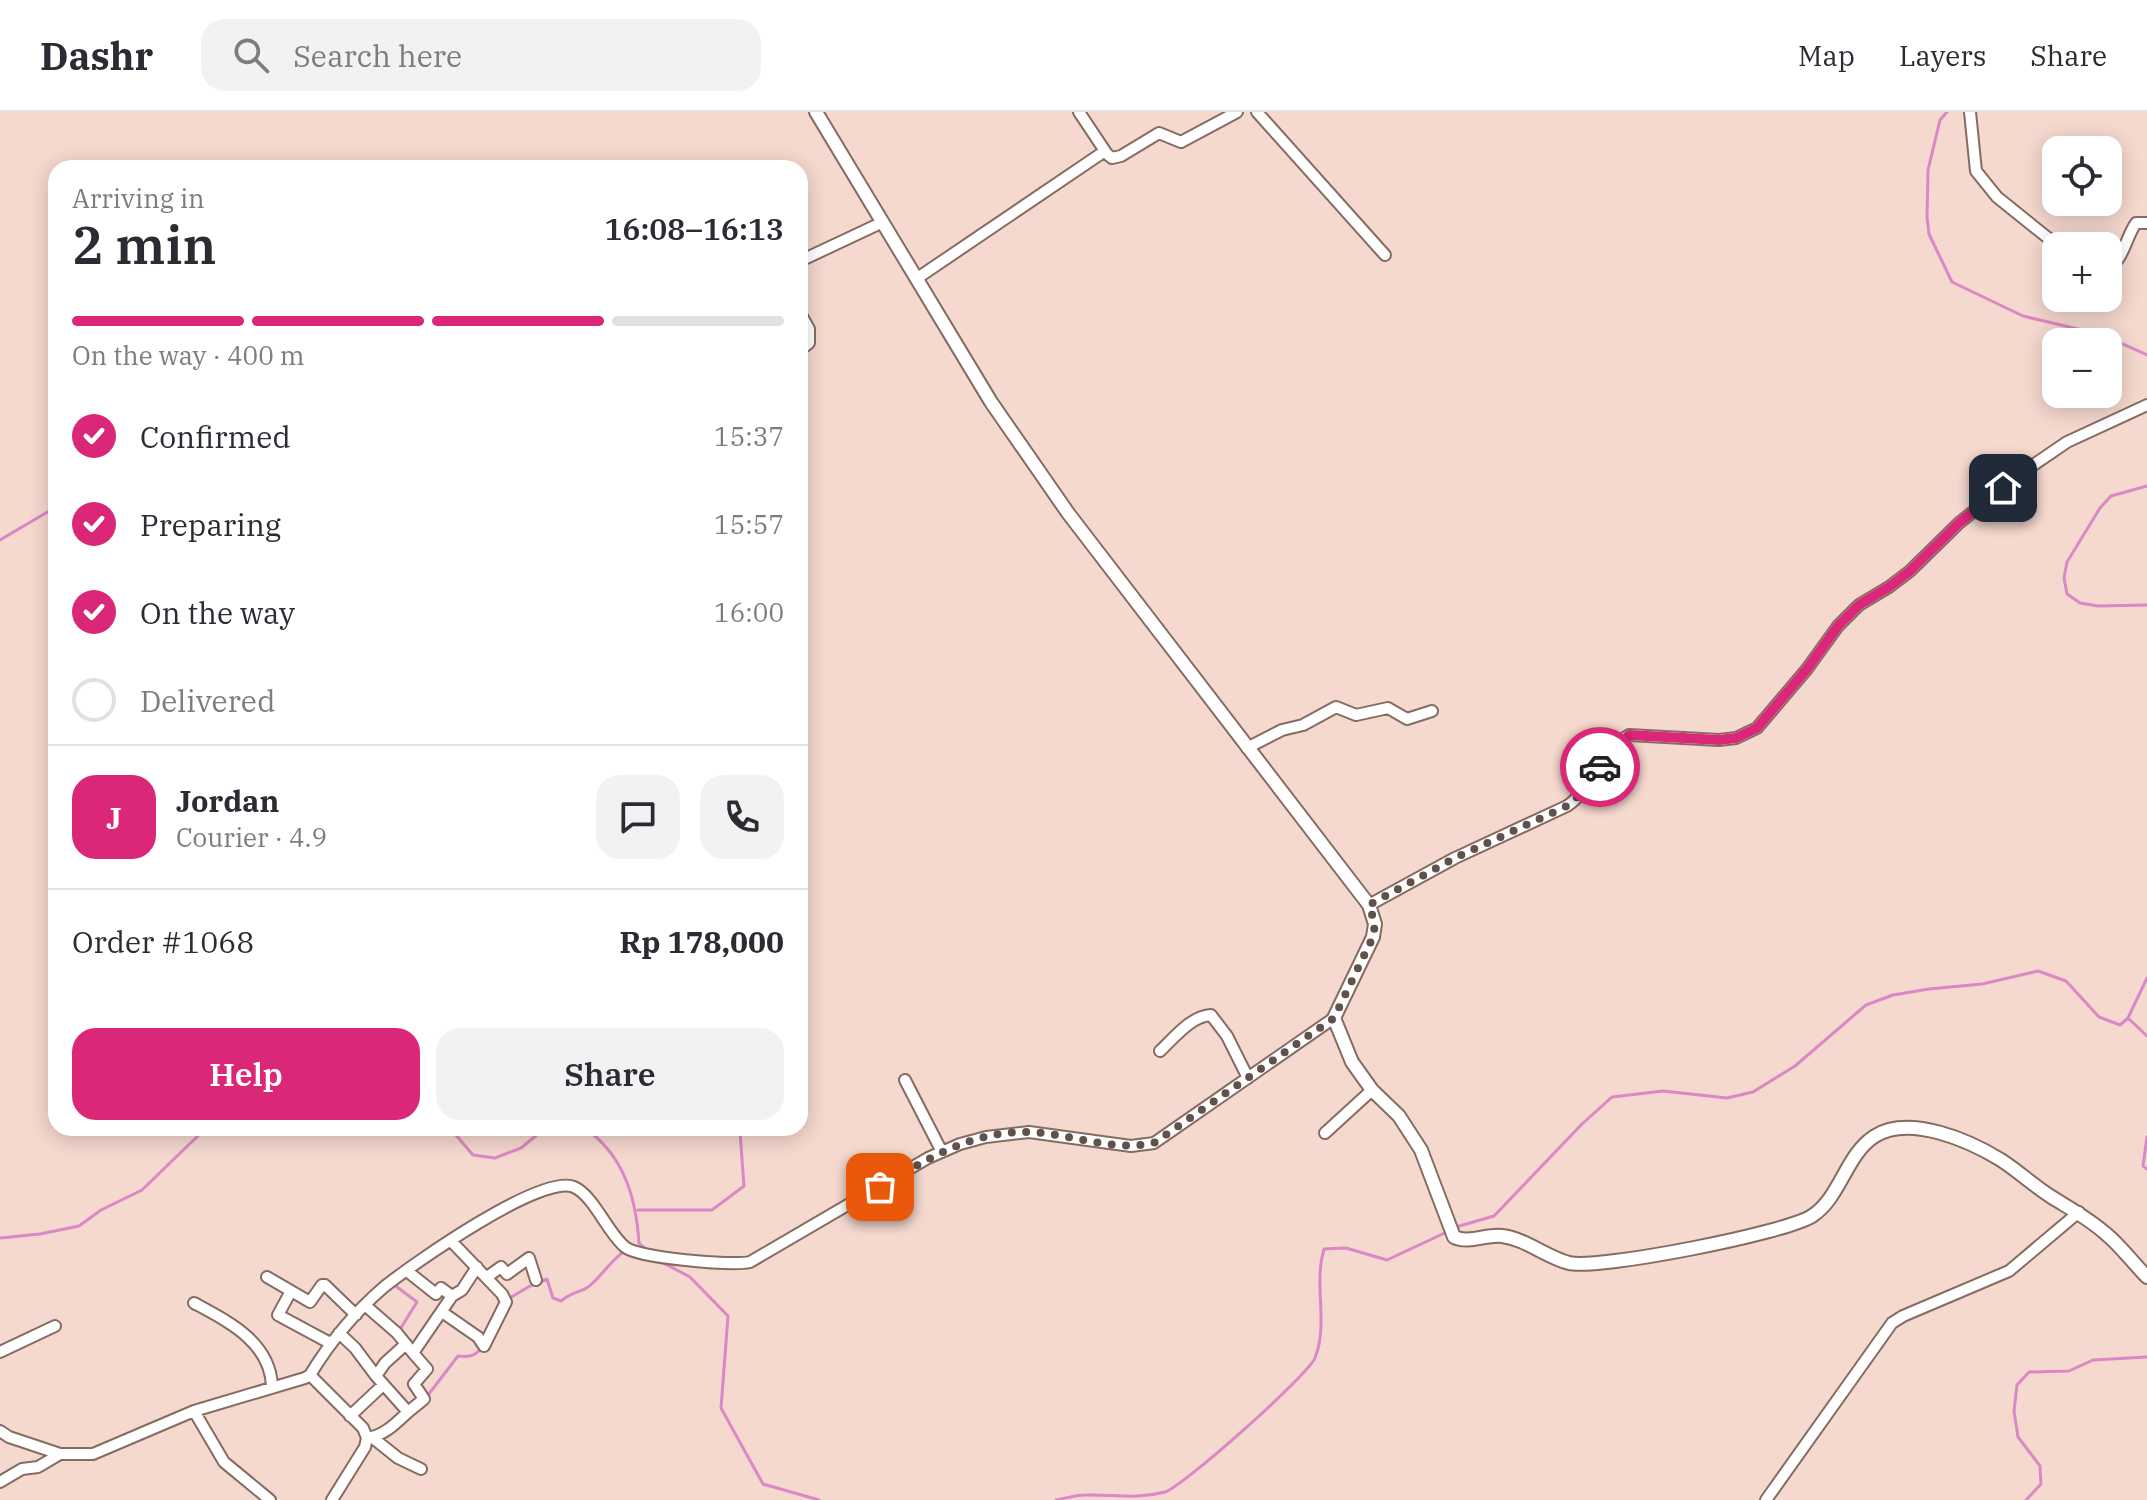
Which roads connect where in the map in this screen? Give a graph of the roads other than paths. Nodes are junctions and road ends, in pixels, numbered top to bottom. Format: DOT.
graph roads {
  1 [pos="816,112"];
  2 [pos="1079,112"];
  3 [pos="1237,112"];
  4 [pos="1257,112"];
  5 [pos="1970,112"];
  6 [pos="1105,151"];
  7 [pos="883,222"];
  8 [pos="2147,223"];
  9 [pos="2042,233"];
  10 [pos="2122,254"];
  11 [pos="1385,255"];
  12 [pos="808,257"];
  13 [pos="916,279"];
  14 [pos="2147,405"];
  15 [pos="1432,711"];
  16 [pos="1247,748"];
  17 [pos="1369,905"];
  18 [pos="1334,1018"];
  19 [pos="1160,1051"];
  20 [pos="1248,1078"];
  21 [pos="905,1080"];
  22 [pos="1372,1090"];
  23 [pos="1325,1133"];
  24 [pos="942,1152"];
  25 [pos="2079,1212"];
  26 [pos="452,1243"];
  27 [pos="477,1267"];
  28 [pos="407,1271"];
  29 [pos="267,1277"];
  30 [pos="487,1277"];
  31 [pos="2147,1277"];
  32 [pos="536,1280"];
  33 [pos="291,1291"];
  34 [pos="452,1296"];
  35 [pos="194,1303"];
  36 [pos="366,1306"];
  37 [pos="442,1312"];
  38 [pos="356,1315"];
  39 [pos="55,1326"];
  40 [pos="339,1333"];
  41 [pos="330,1343"];
  42 [pos="410,1348"];
  43 [pos="0,1352"];
  44 [pos="310,1375"];
  45 [pos="379,1381"];
  46 [pos="272,1386"];
  47 [pos="194,1411"];
  48 [pos="408,1412"];
  49 [pos="350,1416"];
  50 [pos="0,1431"];
  51 [pos="370,1438"];
  52 [pos="60,1454"];
  53 [pos="421,1469"];
  54 [pos="0,1482"];
  55 [pos="270,1500"];
  56 [pos="332,1500"];
  57 [pos="1766,1500"];
  1 -- 7 [label="street"];
  2 -- 6 [label="street"];
  3 -- 6 [label="street"];
  4 -- 11 [label="street"];
  5 -- 9 [label="street"];
  6 -- 13 [label="street"];
  7 -- 12 [label="street"];
  7 -- 13 [label="street"];
  8 -- 10 [label="street"];
  13 -- 16 [label="street"];
  14 -- 17 [label="street"];
  15 -- 16 [label="street"];
  16 -- 17 [label="street"];
  17 -- 18 [label="street"];
  18 -- 20 [label="street"];
  18 -- 22 [label="street"];
  19 -- 20 [label="street"];
  20 -- 24 [label="street"];
  21 -- 24 [label="street"];
  22 -- 23 [label="street"];
  22 -- 25 [label="street"];
  24 -- 26 [label="street"];
  25 -- 31 [label="street"];
  25 -- 57 [label="street"];
  26 -- 27 [label="street"];
  26 -- 28 [label="street"];
  27 -- 30 [label="street"];
  27 -- 34 [label="street"];
  28 -- 34 [label="street"];
  28 -- 36 [label="street"];
  29 -- 33 [label="street"];
  30 -- 32 [label="street"];
  30 -- 37 [label="street"];
  33 -- 38 [label="street"];
  33 -- 41 [label="street"];
  34 -- 37 [label="street"];
  35 -- 46 [label="street"];
  36 -- 38 [label="street"];
  36 -- 42 [label="street"];
  37 -- 42 [label="street"];
  38 -- 40 [label="street"];
  39 -- 43 [label="street"];
  40 -- 41 [label="street"];
  40 -- 45 [label="street"];
  41 -- 44 [label="street"];
  42 -- 45 [label="street"];
  42 -- 48 [label="street"];
  44 -- 46 [label="street"];
  44 -- 49 [label="street"];
  45 -- 48 [label="street"];
  45 -- 49 [label="street"];
  46 -- 47 [label="street"];
  47 -- 52 [label="street"];
  47 -- 55 [label="street"];
  48 -- 51 [label="street"];
  49 -- 51 [label="street"];
  50 -- 52 [label="street"];
  51 -- 53 [label="street"];
  51 -- 56 [label="street"];
  52 -- 54 [label="street"];
}
